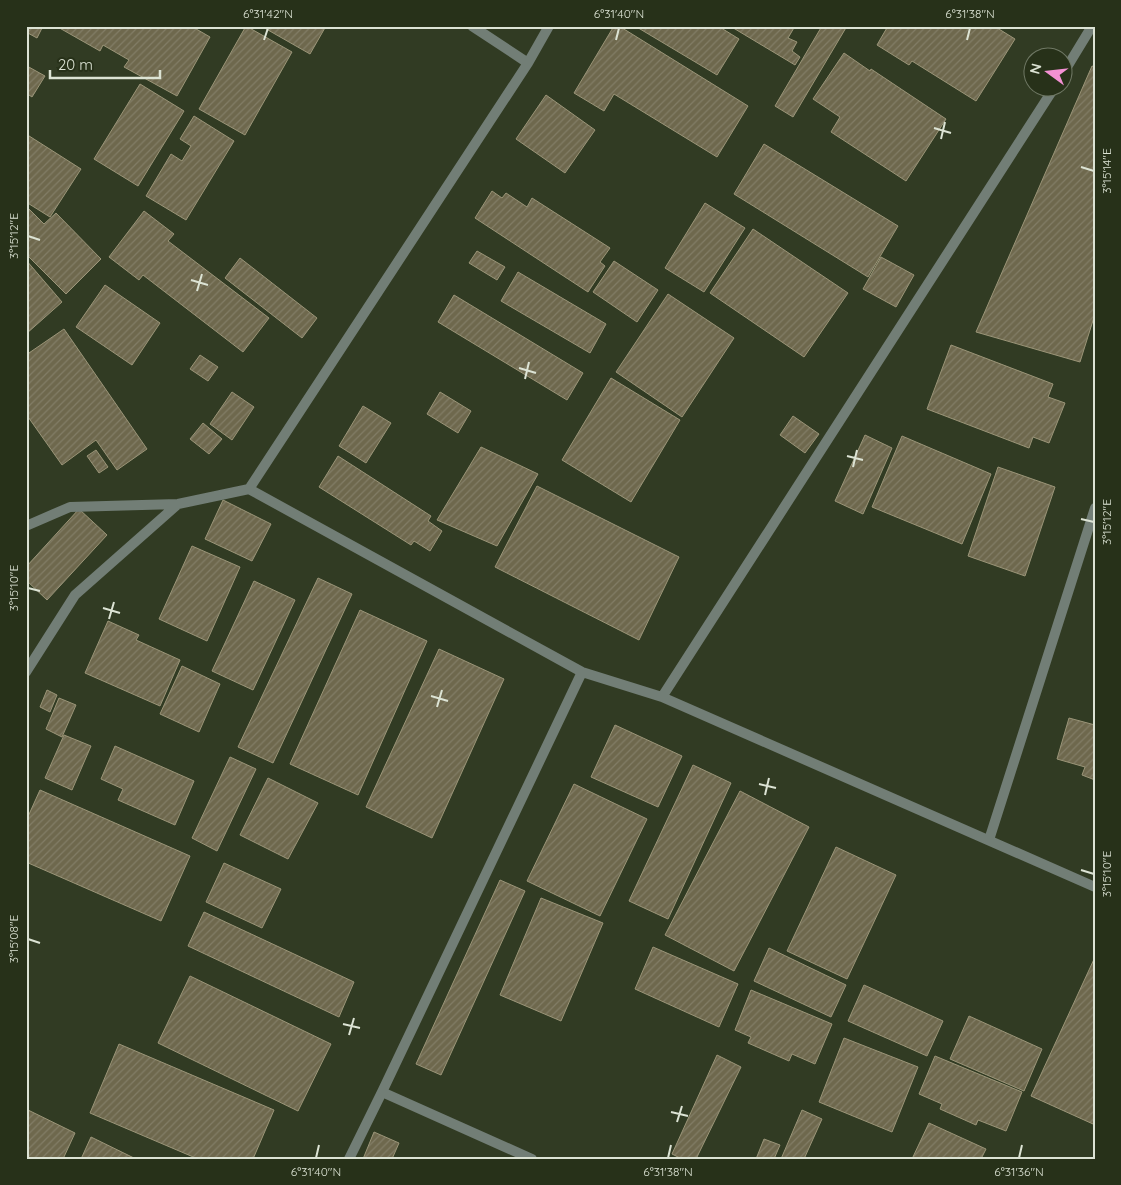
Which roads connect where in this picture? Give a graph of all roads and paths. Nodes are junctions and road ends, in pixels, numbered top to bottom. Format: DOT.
graph roads {
  1 [pos="472,26"];
  2 [pos="549,26"];
  3 [pos="1092,26"];
  4 [pos="1074,56"];
  5 [pos="528,63"];
  6 [pos="1048,98"];
  7 [pos="249,489"];
  8 [pos="178,504"];
  9 [pos="1095,508"];
  10 [pos="26,526"];
  11 [pos="26,672"];
  12 [pos="582,672"];
  13 [pos="662,697"];
  14 [pos="989,840"];
  15 [pos="1095,887"];
  16 [pos="382,1092"];
  17 [pos="349,1159"];
  18 [pos="532,1159"];
  1 -- 5 [label="street"];
  2 -- 5 [label="street"];
  3 -- 4 [label="street"];
  5 -- 7 [label="street"];
  6 -- 13 [label="street"];
  7 -- 8 [label="street"];
  7 -- 12 [label="street"];
  8 -- 10 [label="street"];
  8 -- 11 [label="street"];
  9 -- 14 [label="street"];
  12 -- 13 [label="street"];
  12 -- 16 [label="street"];
  13 -- 14 [label="street"];
  14 -- 15 [label="street"];
  16 -- 17 [label="street"];
  16 -- 18 [label="street"];
}
